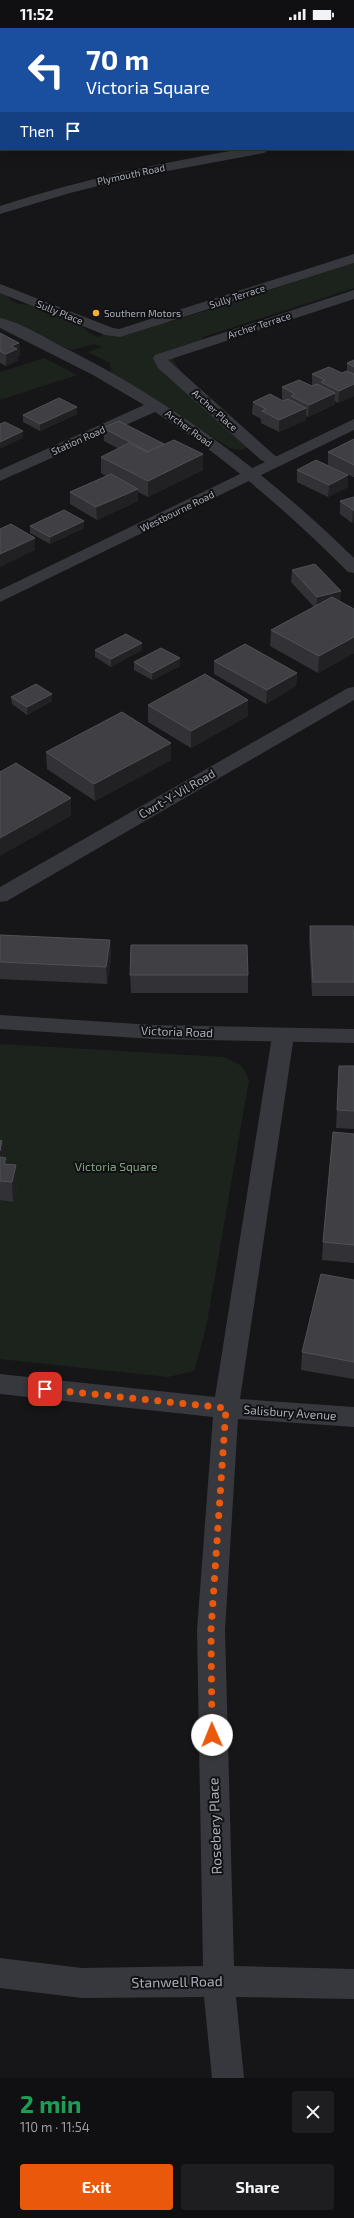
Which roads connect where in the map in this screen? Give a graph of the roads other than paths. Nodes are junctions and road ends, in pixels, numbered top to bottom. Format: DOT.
graph roads {
  1 [pos="258,150"];
  2 [pos="0,210"];
  3 [pos="354,258"];
  4 [pos="0,288"];
  5 [pos="354,294"];
  6 [pos="1,324"];
  7 [pos="120,333"];
  8 [pos="163,356"];
  9 [pos="156,405"];
  10 [pos="354,424"];
  11 [pos="276,462"];
  12 [pos="251,474"];
  13 [pos="0,476"];
  14 [pos="354,568"];
  15 [pos="0,597"];
  16 [pos="354,692"];
  17 [pos="0,896"];
  18 [pos="0,1022"];
  19 [pos="283,1036"];
  20 [pos="354,1036"];
  21 [pos="0,1384"];
  22 [pos="226,1408"];
  23 [pos="354,1417"];
  24 [pos="0,1973"];
  25 [pos="220,1981"];
  26 [pos="354,1984"];
  27 [pos="228,2078"];
  1 -- 2 [label="street, Plymouth Road"];
  3 -- 7 [label="street, Sully Terrace"];
  4 -- 7 [label="street, Sully Place"];
  5 -- 8 [label="street, Archer Terrace"];
  6 -- 9 [label="street, Archer Road"];
  8 -- 11 [label="street, Archer Place"];
  9 -- 12 [label="street, Archer Road"];
  9 -- 13 [label="street, Station Road"];
  10 -- 11 [label="street, Westbourne Road"];
  11 -- 12 [label="street, Westbourne Road"];
  12 -- 14 [label="street, Archer Road"];
  12 -- 15 [label="street, Westbourne Road"];
  16 -- 17 [label="street, Cwrt-Y-Vil Road"];
  18 -- 19 [label="street, Victoria Road"];
  19 -- 20 [label="street, Victoria Road"];
  19 -- 22 [label="street"];
  21 -- 22 [label="street"];
  22 -- 23 [label="street, Salisbury Avenue"];
  22 -- 25 [label="street, Rosebery Place"];
  24 -- 25 [label="street, Stanwell Road"];
  25 -- 26 [label="street, Stanwell Road"];
  25 -- 27 [label="street, Rosebery Place"];
}
